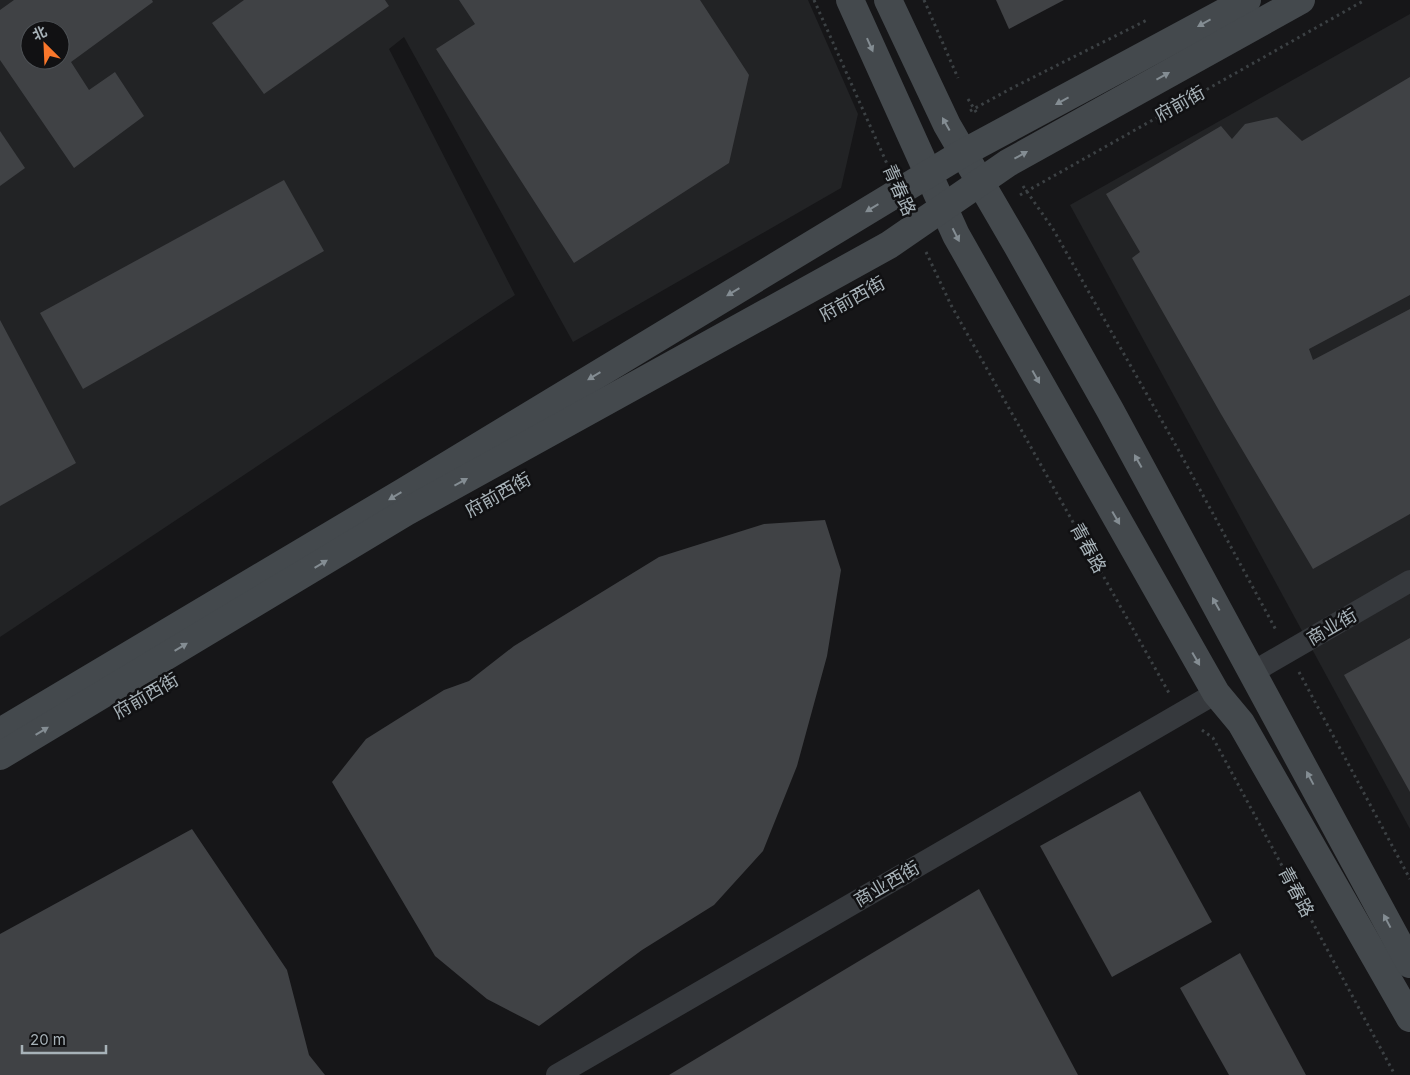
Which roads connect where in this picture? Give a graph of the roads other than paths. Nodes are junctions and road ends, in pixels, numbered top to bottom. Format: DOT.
graph roads {
  1 [pos="850,0"];
  2 [pos="888,0"];
  3 [pos="1247,0"];
  4 [pos="1301,0"];
  5 [pos="963,153"];
  6 [pos="929,174"];
  7 [pos="980,181"];
  8 [pos="944,207"];
  9 [pos="1410,581"];
  10 [pos="1253,672"];
  11 [pos="1216,693"];
  12 [pos="0,732"];
  13 [pos="0,756"];
  14 [pos="1410,964"];
  15 [pos="1410,1018"];
  16 [pos="557,1075"];
  1 -- 6 [label="main road, 青春路, one-way"];
  5 -- 2 [label="main road, one-way"];
  3 -- 5 [label="main road, one-way"];
  7 -- 4 [label="main road, 府前街, one-way"];
  5 -- 6 [label="main road"];
  5 -- 7 [label="main road"];
  6 -- 8 [label="main road, 青春路"];
  6 -- 12 [label="main road, one-way"];
  7 -- 8 [label="main road, 府前街"];
  10 -- 7 [label="main road, one-way"];
  8 -- 11 [label="main road, 青春路, one-way"];
  13 -- 8 [label="main road, 府前西街, one-way"];
  9 -- 10 [label="street, 商业街"];
  14 -- 10 [label="main road, one-way"];
  11 -- 15 [label="main road, 青春路"];
  11 -- 16 [label="street, 商业西街"];
}
